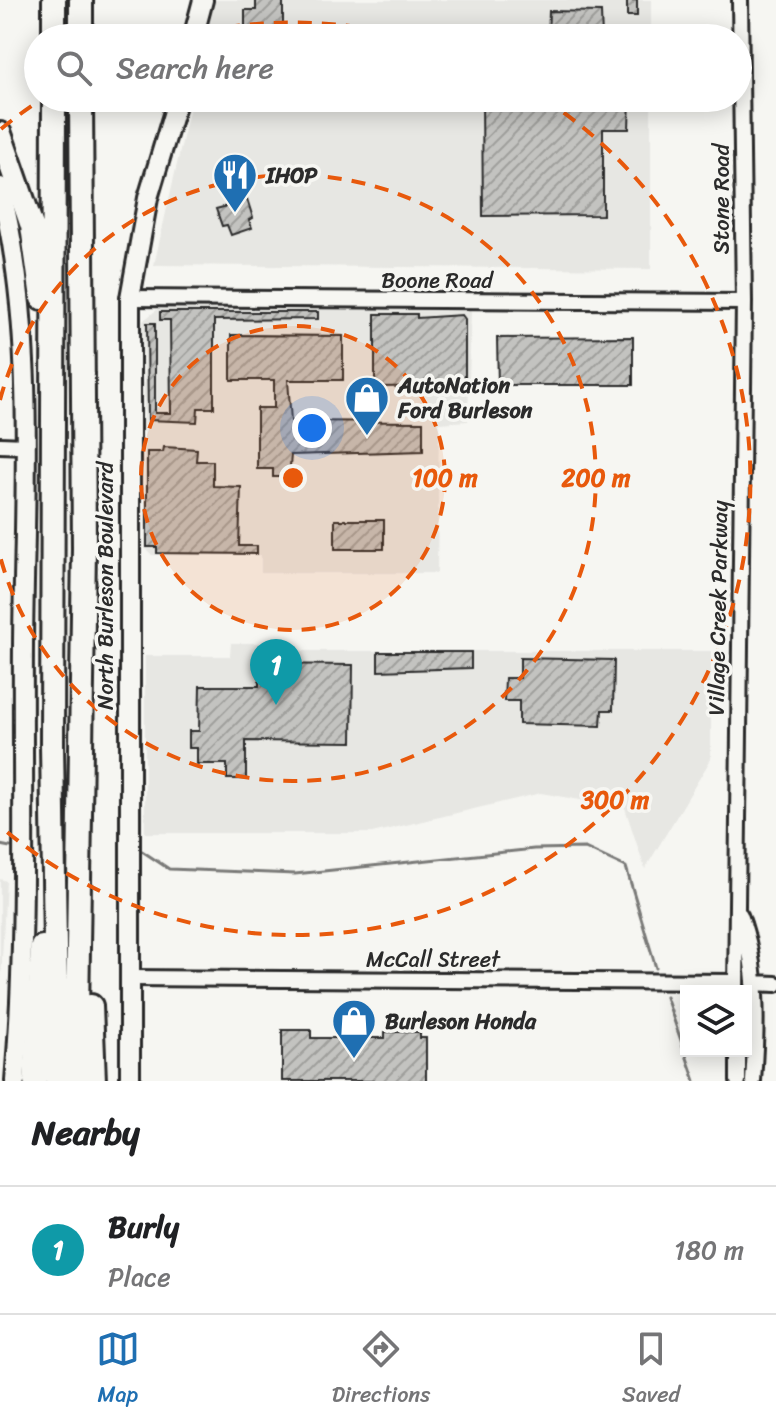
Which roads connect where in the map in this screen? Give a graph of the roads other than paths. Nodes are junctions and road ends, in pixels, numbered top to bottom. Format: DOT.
graph roads {
  1 [pos="54,0"];
  2 [pos="81,0"];
  3 [pos="203,0"];
  4 [pos="740,0"];
  5 [pos="54,24"];
  6 [pos="81,24"];
  7 [pos="197,24"];
  8 [pos="740,24"];
  9 [pos="54,112"];
  10 [pos="81,112"];
  11 [pos="174,112"];
  12 [pos="741,112"];
  13 [pos="0,134"];
  14 [pos="0,187"];
  15 [pos="130,298"];
  16 [pos="744,302"];
  17 [pos="53,396"];
  18 [pos="0,445"];
  19 [pos="25,446"];
  20 [pos="81,743"];
  21 [pos="52,744"];
  22 [pos="739,915"];
  23 [pos="734,940"];
  24 [pos="129,978"];
  25 [pos="753,983"];
  26 [pos="776,984"];
  27 [pos="736,985"];
  28 [pos="680,986"];
  29 [pos="738,1057"];
  30 [pos="15,1081"];
  31 [pos="35,1081"];
  32 [pos="57,1081"];
  33 [pos="76,1081"];
  34 [pos="94,1081"];
  35 [pos="130,1081"];
  36 [pos="738,1081"];
  37 [pos="753,1081"];
  1 -- 5 [label="highway"];
  2 -- 6 [label="highway"];
  3 -- 7 [label="main road"];
  4 -- 8 [label="street, Stone Road"];
  9 -- 17 [label="highway"];
  10 -- 20 [label="highway"];
  11 -- 15 [label="main road, North Burleson Boulevard"];
  12 -- 16 [label="street, Stone Road"];
  13 -- 17 [label="highway"];
  14 -- 19 [label="main road"];
  15 -- 16 [label="street, Boone Road"];
  15 -- 24 [label="main road, North Burleson Boulevard"];
  16 -- 22 [label="street, Village Creek Parkway"];
  17 -- 21 [label="highway"];
  18 -- 19 [label="street"];
  19 -- 30 [label="main road"];
  20 -- 33 [label="highway"];
  20 -- 34 [label="highway"];
  21 -- 31 [label="highway"];
  21 -- 32 [label="highway"];
  22 -- 23 [label="street, Village Creek Parkway"];
  22 -- 25 [label="street, Village Creek Parkway"];
  23 -- 25 [label="street"];
  23 -- 27 [label="street, Village Creek Parkway"];
  24 -- 28 [label="street, McCall Street"];
  24 -- 35 [label="main road, North Burleson Boulevard"];
  25 -- 26 [label="street"];
  25 -- 37 [label="street, Village Creek Parkway"];
  29 -- 36 [label="street"];
}
